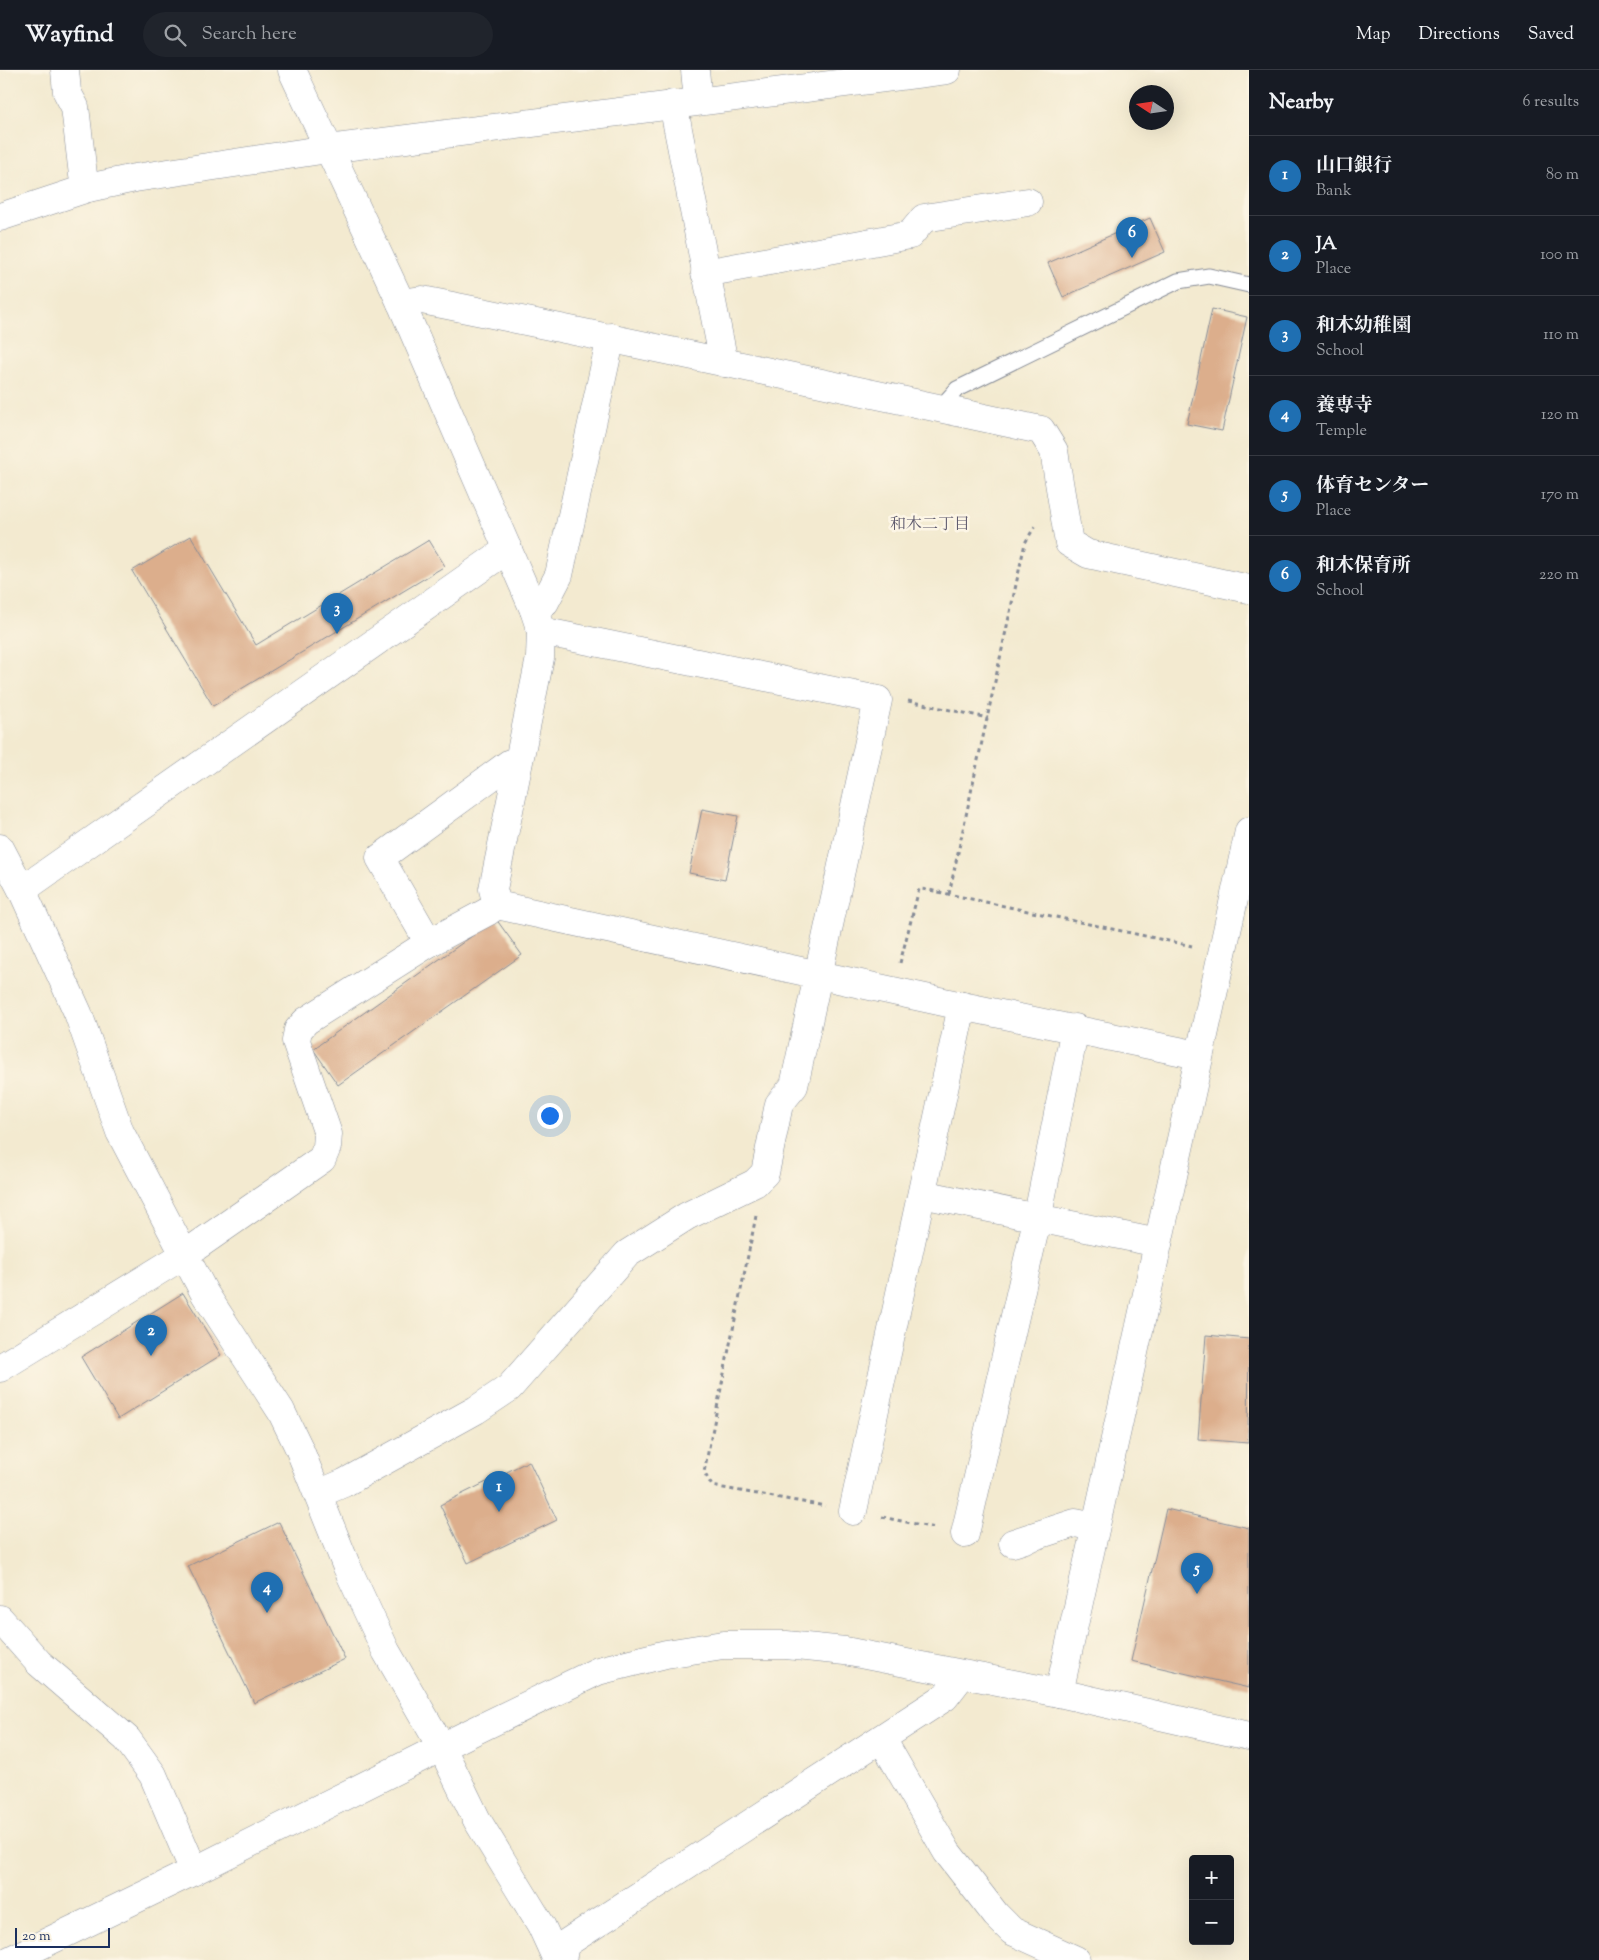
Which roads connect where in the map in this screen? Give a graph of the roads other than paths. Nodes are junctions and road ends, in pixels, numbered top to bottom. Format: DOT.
graph roads {
  1 [pos="65,70"];
  2 [pos="292,70"];
  3 [pos="695,70"];
  4 [pos="947,70"];
  5 [pos="685,103"];
  6 [pos="328,150"];
  7 [pos="88,188"];
  8 [pos="1028,202"];
  9 [pos="0,217"];
  10 [pos="705,273"];
  11 [pos="1249,285"];
  12 [pos="400,304"];
  13 [pos="610,337"];
  14 [pos="724,363"];
  15 [pos="939,408"];
  16 [pos="508,550"];
  17 [pos="1249,590"];
  18 [pos="538,620"];
  19 [pos="518,764"];
  20 [pos="1249,831"];
  21 [pos="0,848"];
  22 [pos="22,890"];
  23 [pos="497,905"];
  24 [pos="429,943"];
  25 [pos="818,975"];
  26 [pos="962,1006"];
  27 [pos="1075,1028"];
  28 [pos="1198,1055"];
  29 [pos="922,1194"];
  30 [pos="1037,1220"];
  31 [pos="1158,1243"];
  32 [pos="184,1255"];
  33 [pos="0,1368"];
  34 [pos="318,1494"];
  35 [pos="853,1511"];
  36 [pos="1095,1526"];
  37 [pos="965,1534"];
  38 [pos="1013,1543"];
  39 [pos="0,1619"];
  40 [pos="962,1675"];
  41 [pos="1059,1694"];
  42 [pos="1249,1736"];
  43 [pos="882,1739"];
  44 [pos="442,1748"];
  45 [pos="194,1871"];
  46 [pos="10,1960"];
  47 [pos="557,1960"];
  48 [pos="562,1960"];
  49 [pos="1076,1960"];
  1 -- 7 [label="street"];
  2 -- 6 [label="street"];
  3 -- 5 [label="street"];
  4 -- 5 [label="street"];
  5 -- 6 [label="street"];
  5 -- 10 [label="street"];
  6 -- 7 [label="street"];
  6 -- 12 [label="street"];
  7 -- 9 [label="street"];
  8 -- 10 [label="street"];
  10 -- 14 [label="street"];
  11 -- 15 [label="lane"];
  12 -- 13 [label="street"];
  12 -- 16 [label="street"];
  13 -- 14 [label="street"];
  13 -- 18 [label="street"];
  14 -- 15 [label="street"];
  15 -- 17 [label="street"];
  16 -- 18 [label="street"];
  16 -- 22 [label="street"];
  18 -- 19 [label="street"];
  18 -- 25 [label="street"];
  19 -- 23 [label="street"];
  19 -- 24 [label="street"];
  20 -- 28 [label="street"];
  21 -- 22 [label="street"];
  22 -- 32 [label="street"];
  23 -- 24 [label="street"];
  23 -- 25 [label="street"];
  24 -- 32 [label="street"];
  25 -- 26 [label="street"];
  25 -- 34 [label="street"];
  26 -- 27 [label="street"];
  26 -- 29 [label="street"];
  27 -- 28 [label="street"];
  27 -- 30 [label="street"];
  28 -- 31 [label="street"];
  29 -- 30 [label="street"];
  29 -- 35 [label="street"];
  30 -- 31 [label="street"];
  30 -- 37 [label="street"];
  31 -- 36 [label="street"];
  32 -- 33 [label="street"];
  32 -- 34 [label="street"];
  34 -- 44 [label="street"];
  36 -- 38 [label="street"];
  36 -- 41 [label="street"];
  39 -- 45 [label="street"];
  40 -- 41 [label="street"];
  40 -- 43 [label="street"];
  40 -- 44 [label="street"];
  41 -- 42 [label="street"];
  43 -- 48 [label="street"];
  43 -- 49 [label="street"];
  44 -- 45 [label="street"];
  44 -- 47 [label="street"];
  45 -- 46 [label="street"];
}
